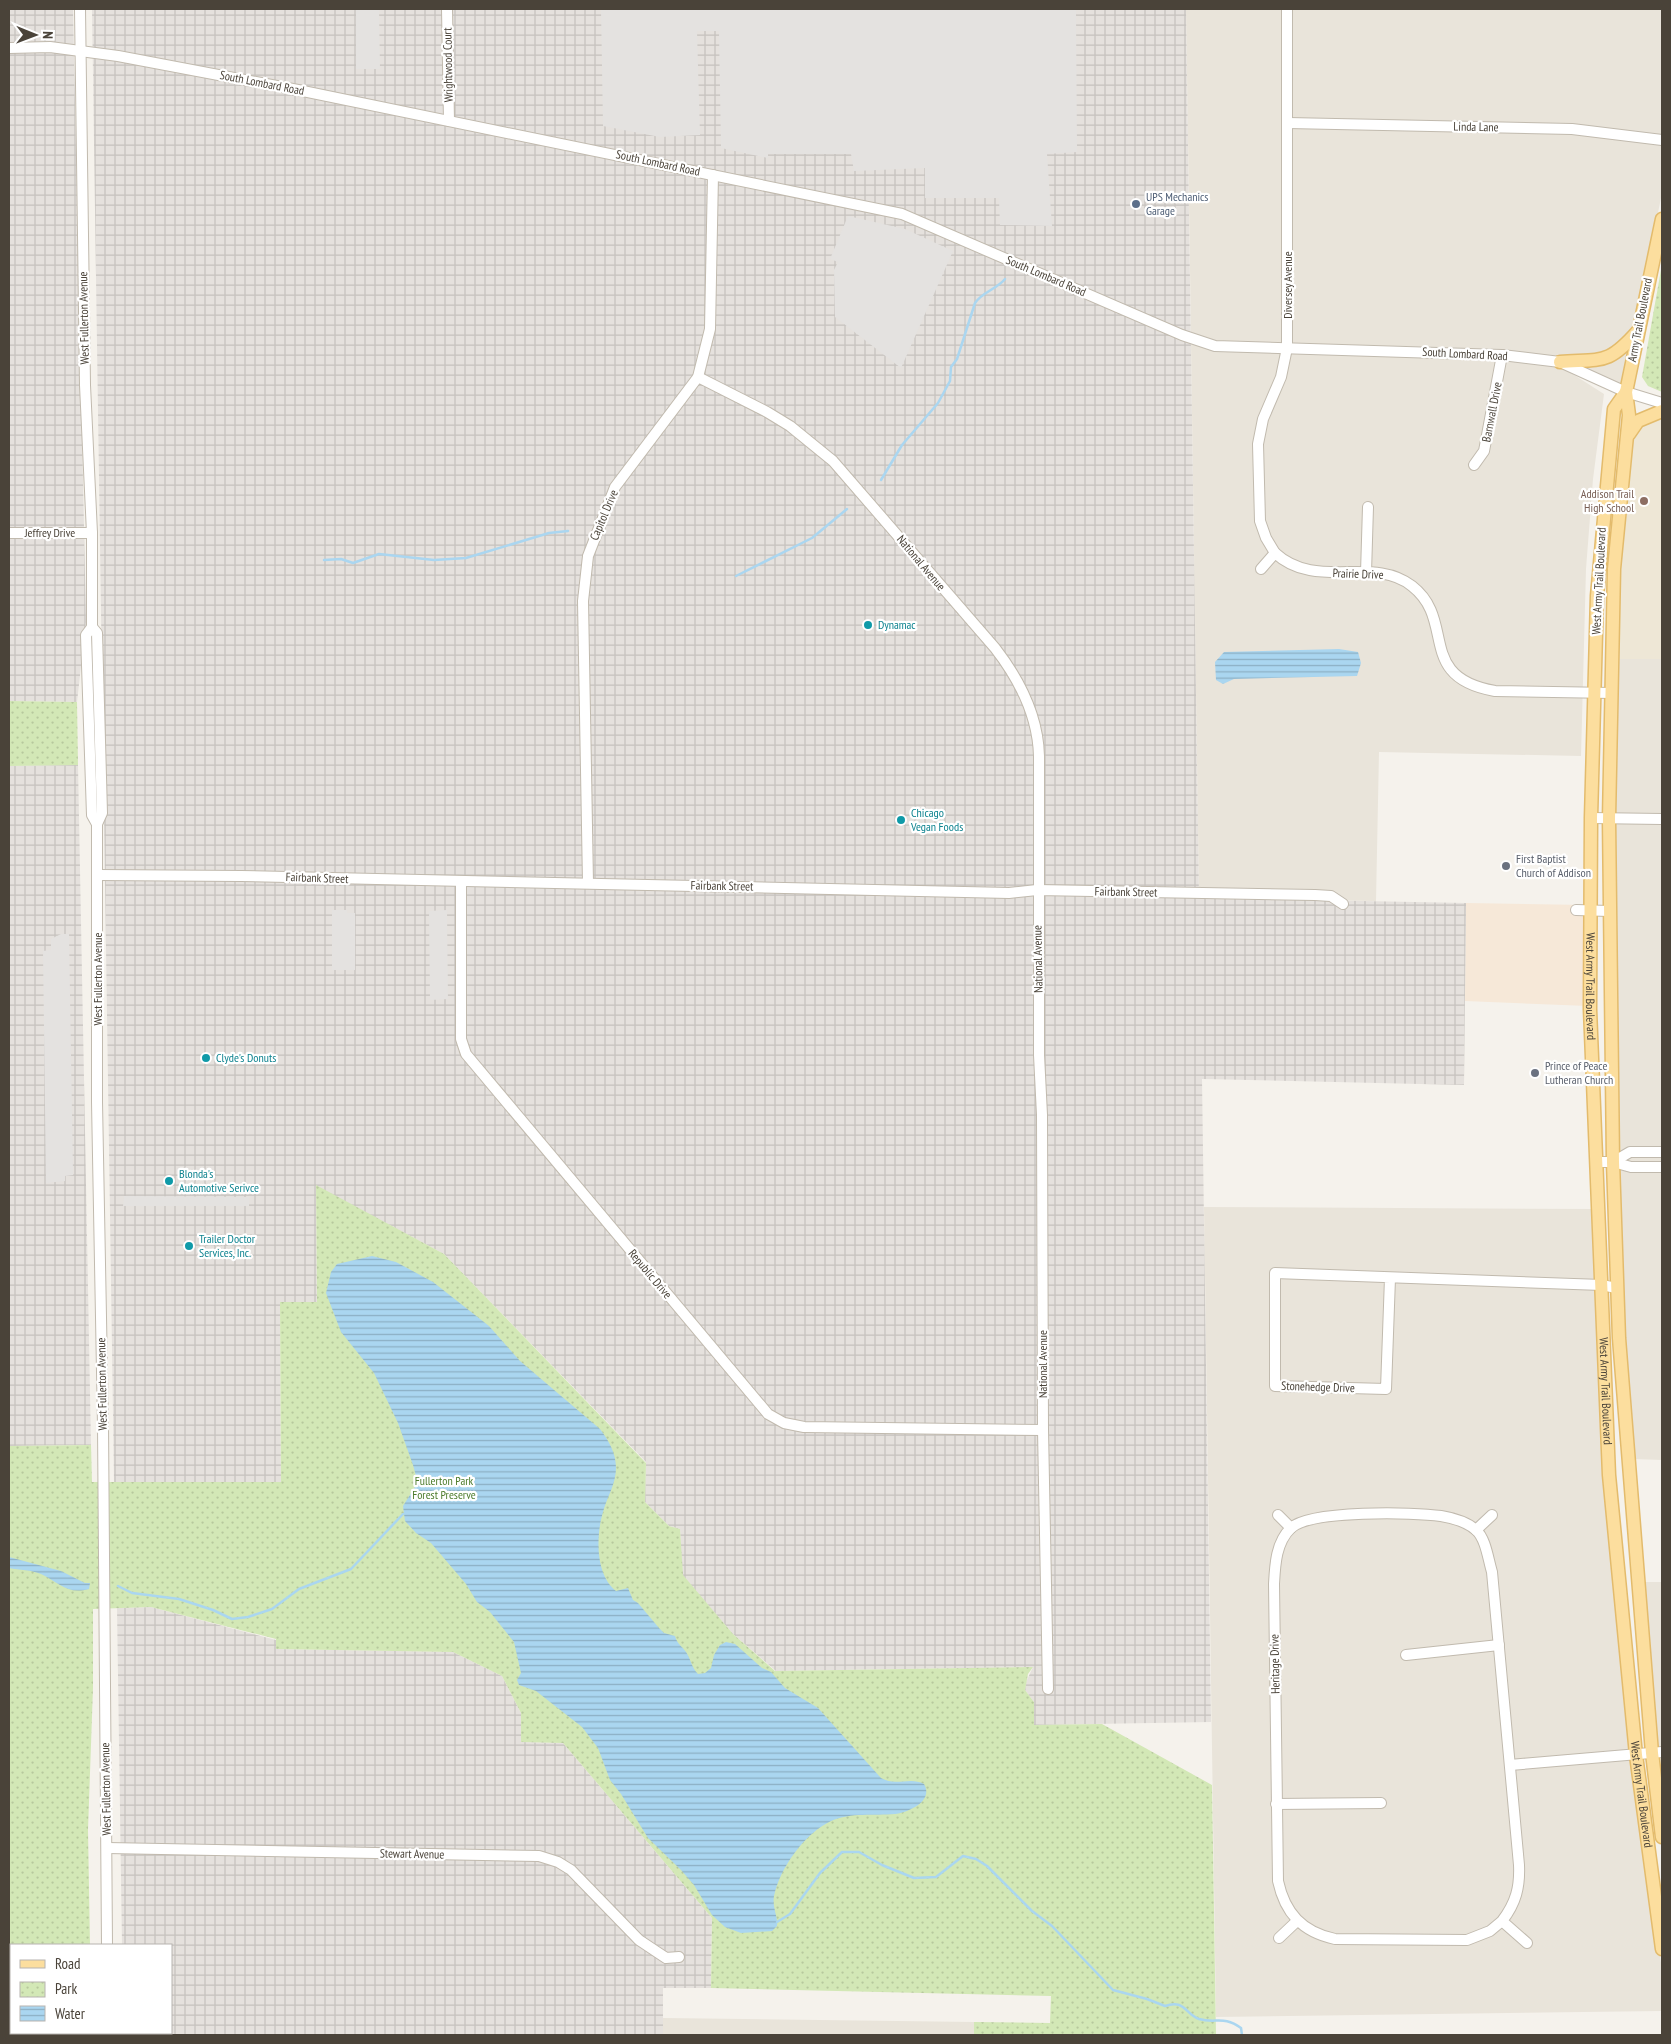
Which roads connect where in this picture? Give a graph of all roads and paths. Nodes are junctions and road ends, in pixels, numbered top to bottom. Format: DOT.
graph roads {
  1 [pos="80,9"];
  2 [pos="447,9"];
  3 [pos="1287,9"];
  4 [pos="9,48"];
  5 [pos="80,51"];
  6 [pos="449,121"];
  7 [pos="1288,123"];
  8 [pos="1662,140"];
  9 [pos="713,175"];
  10 [pos="1662,218"];
  11 [pos="1638,331"];
  12 [pos="1293,348"];
  13 [pos="1502,355"];
  14 [pos="1560,362"];
  15 [pos="698,377"];
  16 [pos="1626,392"];
  17 [pos="1662,403"];
  18 [pos="1662,411"];
  19 [pos="1627,436"];
  20 [pos="1474,465"];
  21 [pos="1368,507"];
  22 [pos="9,533"];
  23 [pos="92,533"];
  24 [pos="1275,553"];
  25 [pos="1599,567"];
  26 [pos="1261,569"];
  27 [pos="1614,569"];
  28 [pos="1366,573"];
  29 [pos="1594,692"];
  30 [pos="1612,693"];
  31 [pos="1591,818"];
  32 [pos="1609,819"];
  33 [pos="1662,819"];
  34 [pos="98,875"];
  35 [pos="461,881"];
  36 [pos="588,883"];
  37 [pos="1038,890"];
  38 [pos="1343,904"];
  39 [pos="1576,910"];
  40 [pos="1591,910"];
  41 [pos="1610,911"];
  42 [pos="1610,988"];
  43 [pos="1590,989"];
  44 [pos="1591,1028"];
  45 [pos="1611,1028"];
  46 [pos="1662,1152"];
  47 [pos="1596,1162"];
  48 [pos="1613,1162"];
  49 [pos="1662,1167"];
  50 [pos="1390,1278"];
  51 [pos="1602,1285"];
  52 [pos="1616,1288"];
  53 [pos="1043,1430"];
  54 [pos="1609,1475"];
  55 [pos="1630,1475"];
  56 [pos="1278,1515"];
  57 [pos="1492,1515"];
  58 [pos="1290,1528"];
  59 [pos="1476,1530"];
  60 [pos="1499,1645"];
  61 [pos="1406,1654"];
  62 [pos="1048,1689"];
  63 [pos="1657,1753"];
  64 [pos="1636,1755"];
  65 [pos="1510,1765"];
  66 [pos="1381,1803"];
  67 [pos="1276,1804"];
  68 [pos="1662,1837"];
  69 [pos="107,1848"];
  70 [pos="1297,1921"];
  71 [pos="1502,1921"];
  72 [pos="1279,1938"];
  73 [pos="1527,1943"];
  74 [pos="107,1944"];
  75 [pos="1662,1949"];
  76 [pos="679,1957"];
  1 -- 5 [label="street, West Fullerton Avenue"];
  2 -- 6 [label="street, Wrightwood Court"];
  3 -- 7 [label="street, Diversey Avenue"];
  4 -- 5 [label="street, South Lombard Road"];
  5 -- 6 [label="street, South Lombard Road"];
  5 -- 23 [label="street, West Fullerton Avenue"];
  6 -- 9 [label="street, South Lombard Road"];
  7 -- 8 [label="street, Linda Lane"];
  7 -- 12 [label="street, Diversey Avenue"];
  9 -- 12 [label="street, South Lombard Road"];
  9 -- 15 [label="street, Capitol Drive"];
  10 -- 11 [label="main road, Army Trail Boulevard"];
  11 -- 14 [label="main road"];
  11 -- 16 [label="main road, Army Trail Boulevard"];
  12 -- 13 [label="street, South Lombard Road"];
  12 -- 24 [label="street, Diversey Avenue"];
  13 -- 14 [label="street, South Lombard Road"];
  13 -- 20 [label="street, Barnwall Drive"];
  14 -- 16 [label="street, South Lombard Road"];
  15 -- 36 [label="street, Capitol Drive"];
  15 -- 37 [label="street, National Avenue"];
  16 -- 17 [label="street, South Lombard Road"];
  16 -- 19 [label="main road, West Army Trail Boulevard"];
  16 -- 25 [label="main road, West Army Trail Boulevard"];
  18 -- 19 [label="main road"];
  19 -- 27 [label="main road, West Army Trail Boulevard"];
  21 -- 28 [label="street"];
  22 -- 23 [label="street, Jeffrey Drive"];
  23 -- 34 [label="street, West Fullerton Avenue"];
  24 -- 26 [label="street"];
  24 -- 28 [label="street, Prairie Drive"];
  25 -- 27 [label="main road"];
  25 -- 29 [label="main road, West Army Trail Boulevard"];
  27 -- 30 [label="main road, West Army Trail Boulevard"];
  28 -- 29 [label="street, Prairie Drive"];
  29 -- 30 [label="street, Prairie Drive"];
  29 -- 31 [label="main road, West Army Trail Boulevard"];
  30 -- 32 [label="main road, West Army Trail Boulevard"];
  31 -- 32 [label="street"];
  31 -- 40 [label="main road, West Army Trail Boulevard"];
  32 -- 33 [label="street"];
  32 -- 41 [label="main road, West Army Trail Boulevard"];
  34 -- 35 [label="street, Fairbank Street"];
  34 -- 69 [label="street, West Fullerton Avenue"];
  35 -- 36 [label="street, Fairbank Street"];
  35 -- 53 [label="street, Republic Drive"];
  36 -- 37 [label="street, Fairbank Street"];
  37 -- 38 [label="street, Fairbank Street"];
  37 -- 53 [label="street, National Avenue"];
  39 -- 40 [label="street"];
  40 -- 41 [label="street"];
  40 -- 43 [label="main road, West Army Trail Boulevard"];
  41 -- 42 [label="main road, West Army Trail Boulevard"];
  42 -- 43 [label="main road"];
  42 -- 45 [label="main road, West Army Trail Boulevard"];
  43 -- 44 [label="main road, West Army Trail Boulevard"];
  44 -- 45 [label="main road"];
  44 -- 47 [label="main road, West Army Trail Boulevard"];
  45 -- 48 [label="main road, West Army Trail Boulevard"];
  46 -- 48 [label="street"];
  47 -- 48 [label="street"];
  47 -- 51 [label="main road, West Army Trail Boulevard"];
  48 -- 49 [label="street"];
  48 -- 52 [label="main road, West Army Trail Boulevard"];
  50 -- 50 [label="street, Stonehedge Drive"];
  50 -- 51 [label="street, Stonehedge Drive"];
  51 -- 52 [label="street, Stonehedge Drive"];
  51 -- 54 [label="main road, West Army Trail Boulevard"];
  52 -- 55 [label="main road, West Army Trail Boulevard"];
  53 -- 62 [label="street, National Avenue"];
  54 -- 55 [label="main road"];
  54 -- 64 [label="main road, West Army Trail Boulevard"];
  55 -- 63 [label="main road, West Army Trail Boulevard"];
  56 -- 58 [label="street"];
  57 -- 59 [label="street"];
  58 -- 59 [label="street"];
  58 -- 67 [label="street, Heritage Drive"];
  59 -- 60 [label="street, Heritage Drive"];
  60 -- 61 [label="street"];
  60 -- 65 [label="street, Heritage Drive"];
  63 -- 64 [label="street"];
  63 -- 68 [label="main road, West Army Trail Boulevard"];
  64 -- 65 [label="street"];
  64 -- 75 [label="main road, West Army Trail Boulevard"];
  65 -- 71 [label="street, Heritage Drive"];
  66 -- 67 [label="street"];
  67 -- 70 [label="street, Heritage Drive"];
  69 -- 74 [label="street, West Fullerton Avenue"];
  69 -- 76 [label="street, Stewart Avenue"];
  70 -- 71 [label="street, Heritage Drive"];
  70 -- 72 [label="street"];
  71 -- 73 [label="street"];
}
